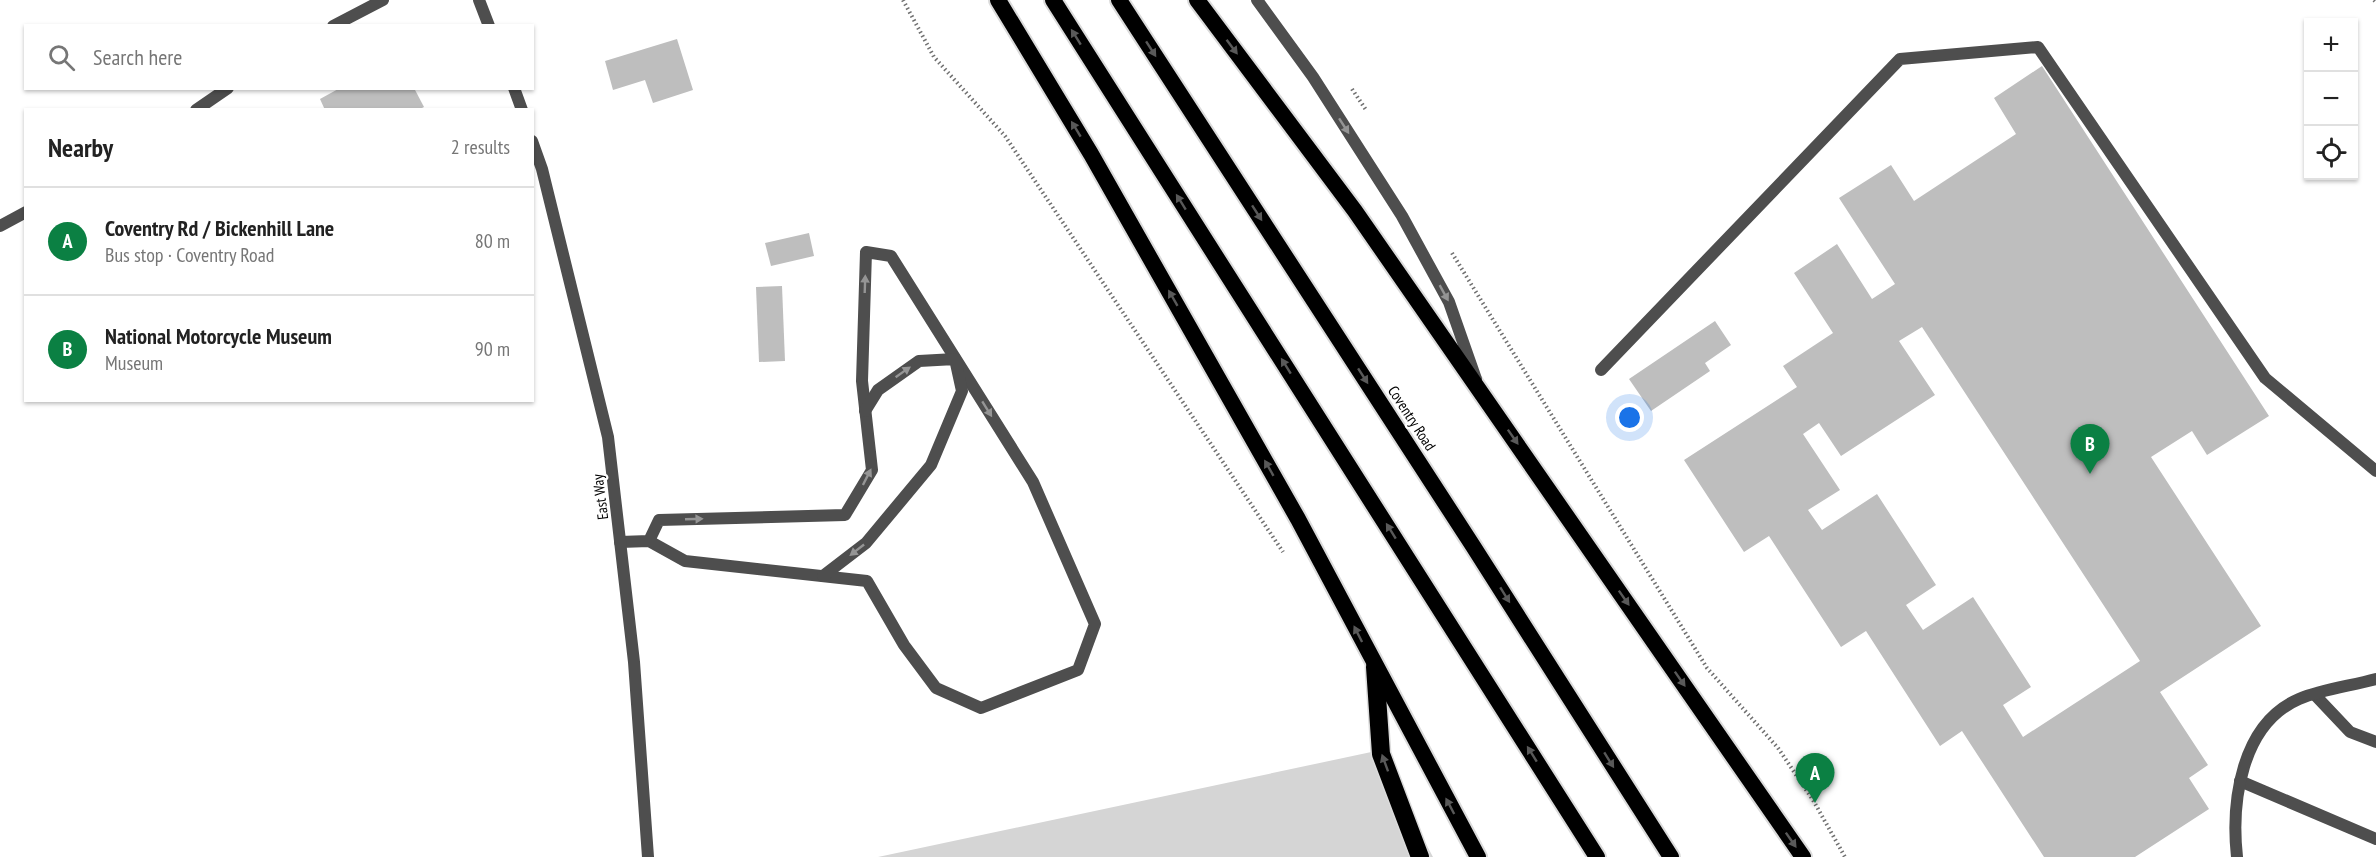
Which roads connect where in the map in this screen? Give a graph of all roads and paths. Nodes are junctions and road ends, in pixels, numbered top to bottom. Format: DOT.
graph roads {
  1 [pos="479,0"];
  2 [pos="903,0"];
  3 [pos="998,0"];
  4 [pos="1053,0"];
  5 [pos="1119,0"];
  6 [pos="1197,0"];
  7 [pos="1257,0"];
  8 [pos="381,1"];
  9 [pos="337,24"];
  10 [pos="488,24"];
  11 [pos="1351,87"];
  12 [pos="225,90"];
  13 [pos="515,90"];
  14 [pos="199,108"];
  15 [pos="521,108"];
  16 [pos="1370,117"];
  17 [pos="534,147"];
  18 [pos="24,213"];
  19 [pos="0,226"];
  20 [pos="1450,249"];
  21 [pos="956,358"];
  22 [pos="1601,369"];
  23 [pos="1480,389"];
  24 [pos="865,411"];
  25 [pos="2376,471"];
  26 [pos="620,542"];
  27 [pos="649,542"];
  28 [pos="1284,552"];
  29 [pos="823,576"];
  30 [pos="1376,667"];
  31 [pos="2376,679"];
  32 [pos="2314,695"];
  33 [pos="2376,742"];
  34 [pos="2240,781"];
  35 [pos="2376,839"];
  36 [pos="648,857"];
  37 [pos="1420,857"];
  38 [pos="1478,857"];
  39 [pos="1597,857"];
  40 [pos="1671,857"];
  41 [pos="1803,857"];
  42 [pos="1845,857"];
  43 [pos="2237,857"];
  1 -- 10 [label="street"];
  2 -- 28 [label="path"];
  30 -- 3 [label="highway, one-way"];
  39 -- 4 [label="highway, one-way"];
  5 -- 40 [label="highway, Coventry Road, one-way"];
  6 -- 23 [label="highway, one-way"];
  7 -- 23 [label="street, one-way"];
  8 -- 9 [label="street"];
  11 -- 16 [label="path"];
  12 -- 14 [label="street"];
  13 -- 15 [label="street"];
  17 -- 26 [label="street, East Way"];
  18 -- 19 [label="street"];
  20 -- 42 [label="path"];
  24 -- 21 [label="street, one-way"];
  24 -- 21 [label="street, one-way"];
  21 -- 29 [label="street, one-way"];
  21 -- 29 [label="street, one-way"];
  22 -- 25 [label="street"];
  23 -- 41 [label="highway, one-way"];
  27 -- 24 [label="street, one-way"];
  26 -- 27 [label="street"];
  26 -- 36 [label="street, East Way"];
  27 -- 29 [label="street"];
  37 -- 30 [label="highway, one-way"];
  38 -- 30 [label="highway, one-way"];
  31 -- 32 [label="street"];
  32 -- 33 [label="street"];
  32 -- 34 [label="street"];
  34 -- 35 [label="street"];
  34 -- 43 [label="street"];
}
